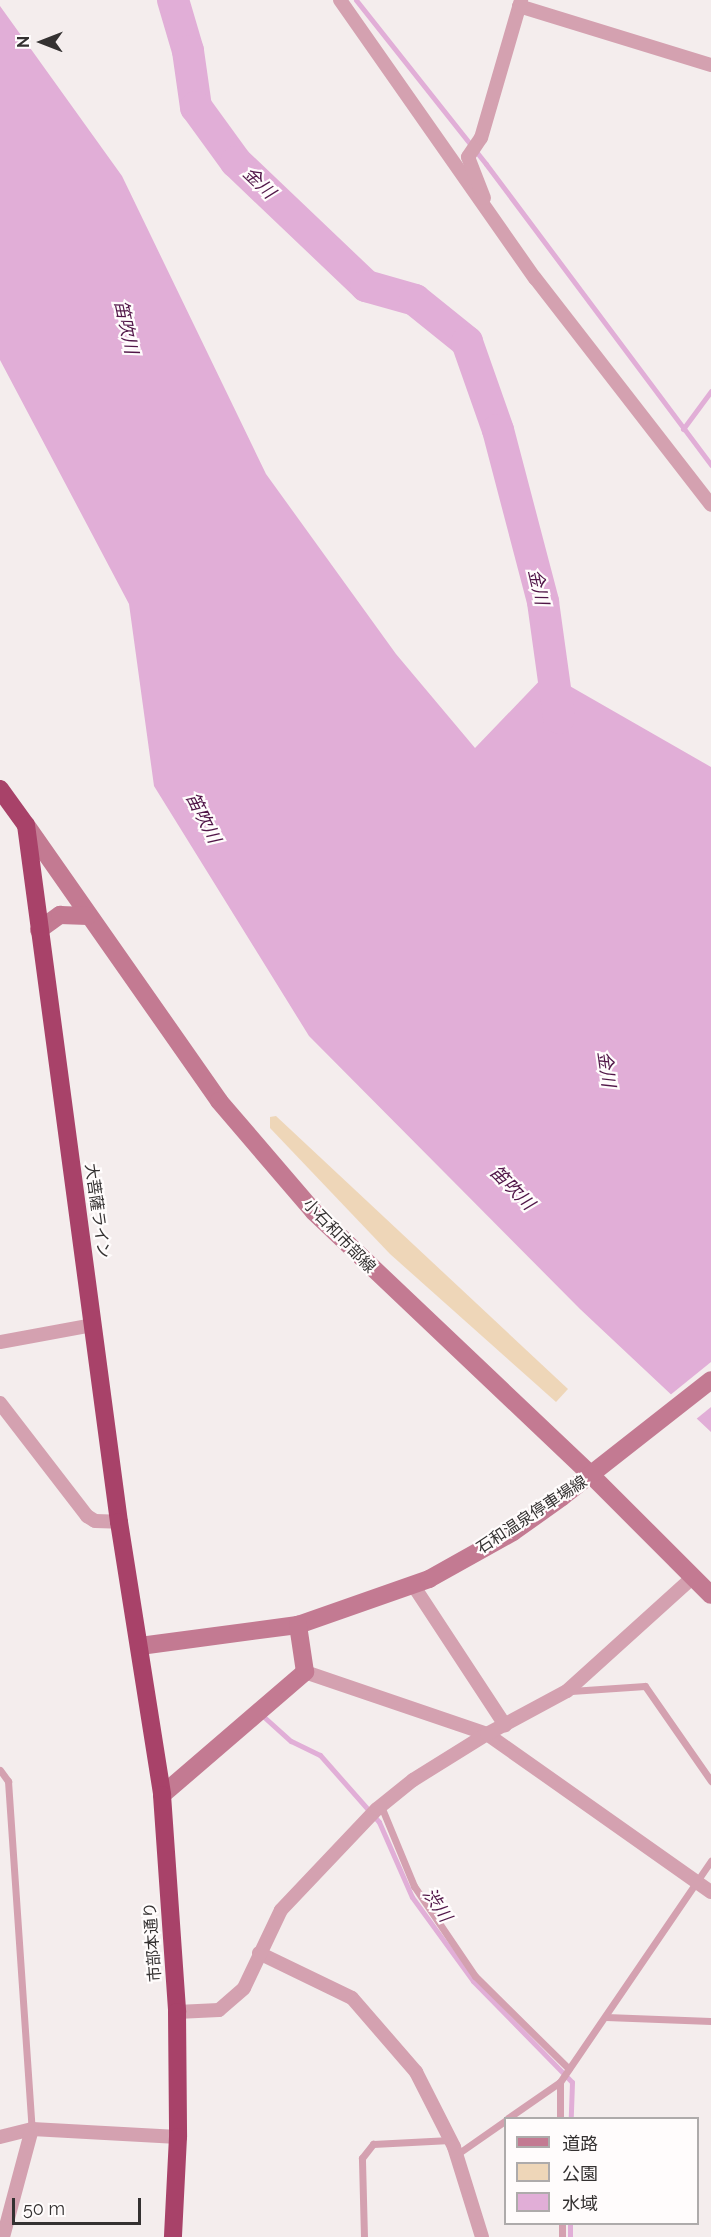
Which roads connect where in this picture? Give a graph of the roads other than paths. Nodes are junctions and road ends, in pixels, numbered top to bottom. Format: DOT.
graph roads {
  1 [pos="340,0"];
  2 [pos="520,3"];
  3 [pos="711,65"];
  4 [pos="491,217"];
  5 [pos="711,505"];
  6 [pos="0,789"];
  7 [pos="26,825"];
  8 [pos="88,916"];
  9 [pos="39,930"];
  10 [pos="93,1325"];
  11 [pos="0,1342"];
  12 [pos="711,1380"];
  13 [pos="0,1403"];
  14 [pos="592,1476"];
  15 [pos="119,1522"];
  16 [pos="693,1577"];
  17 [pos="413,1585"];
  18 [pos="711,1595"];
  19 [pos="298,1625"];
  20 [pos="140,1646"];
  21 [pos="305,1672"];
  22 [pos="567,1691"];
  23 [pos="504,1725"];
  24 [pos="487,1734"];
  25 [pos="0,1770"];
  26 [pos="711,1781"];
  27 [pos="162,1795"];
  28 [pos="379,1807"];
  29 [pos="711,1861"];
  30 [pos="697,1882"];
  31 [pos="711,1892"];
  32 [pos="259,1953"];
  33 [pos="177,2012"];
  34 [pos="606,2017"];
  35 [pos="711,2021"];
  36 [pos="569,2069"];
  37 [pos="560,2082"];
  38 [pos="510,2117"];
  39 [pos="560,2117"];
  40 [pos="504,2121"];
  41 [pos="32,2129"];
  42 [pos="0,2137"];
  43 [pos="178,2137"];
  44 [pos="450,2140"];
  45 [pos="456,2155"];
  46 [pos="3,2237"];
  47 [pos="173,2237"];
  48 [pos="364,2237"];
  49 [pos="482,2237"];
  1 -- 4 [label="street"];
  2 -- 3 [label="street"];
  2 -- 4 [label="street"];
  4 -- 5 [label="street"];
  6 -- 7 [label="highway, 大菩薩ライン"];
  7 -- 8 [label="main road, 小石和市部線"];
  7 -- 9 [label="highway, 大菩薩ライン"];
  8 -- 9 [label="main road"];
  8 -- 14 [label="main road, 小石和市部線"];
  9 -- 10 [label="highway, 大菩薩ライン"];
  10 -- 11 [label="street"];
  10 -- 15 [label="highway, 大菩薩ライン"];
  12 -- 14 [label="main road, 石和温泉停車場線"];
  13 -- 15 [label="street"];
  14 -- 16 [label="main road, 小石和市部線"];
  14 -- 17 [label="main road, 石和温泉停車場線"];
  15 -- 20 [label="highway, 大菩薩ライン"];
  16 -- 18 [label="main road, 小石和市部線"];
  16 -- 22 [label="street"];
  17 -- 19 [label="main road, 石和温泉停車場線"];
  17 -- 23 [label="street"];
  19 -- 20 [label="main road, 石和温泉停車場線"];
  19 -- 21 [label="main road"];
  20 -- 27 [label="highway, 市部本通り"];
  21 -- 24 [label="street"];
  21 -- 27 [label="main road"];
  22 -- 23 [label="street"];
  22 -- 26 [label="lane"];
  23 -- 24 [label="street"];
  24 -- 28 [label="street"];
  24 -- 30 [label="street"];
  25 -- 41 [label="lane"];
  27 -- 33 [label="highway, 市部本通り"];
  28 -- 32 [label="street"];
  28 -- 36 [label="lane"];
  29 -- 30 [label="lane"];
  30 -- 31 [label="street"];
  30 -- 34 [label="lane"];
  32 -- 33 [label="street"];
  32 -- 44 [label="street"];
  33 -- 43 [label="highway, 市部本通り"];
  34 -- 35 [label="lane"];
  34 -- 36 [label="lane"];
  36 -- 37 [label="lane"];
  37 -- 38 [label="lane"];
  37 -- 39 [label="lane"];
  40 -- 45 [label="lane"];
  41 -- 42 [label="street"];
  41 -- 43 [label="street"];
  41 -- 46 [label="street"];
  43 -- 47 [label="highway, 市部本通り"];
  44 -- 45 [label="street"];
  44 -- 48 [label="lane"];
  45 -- 49 [label="street"];
}
